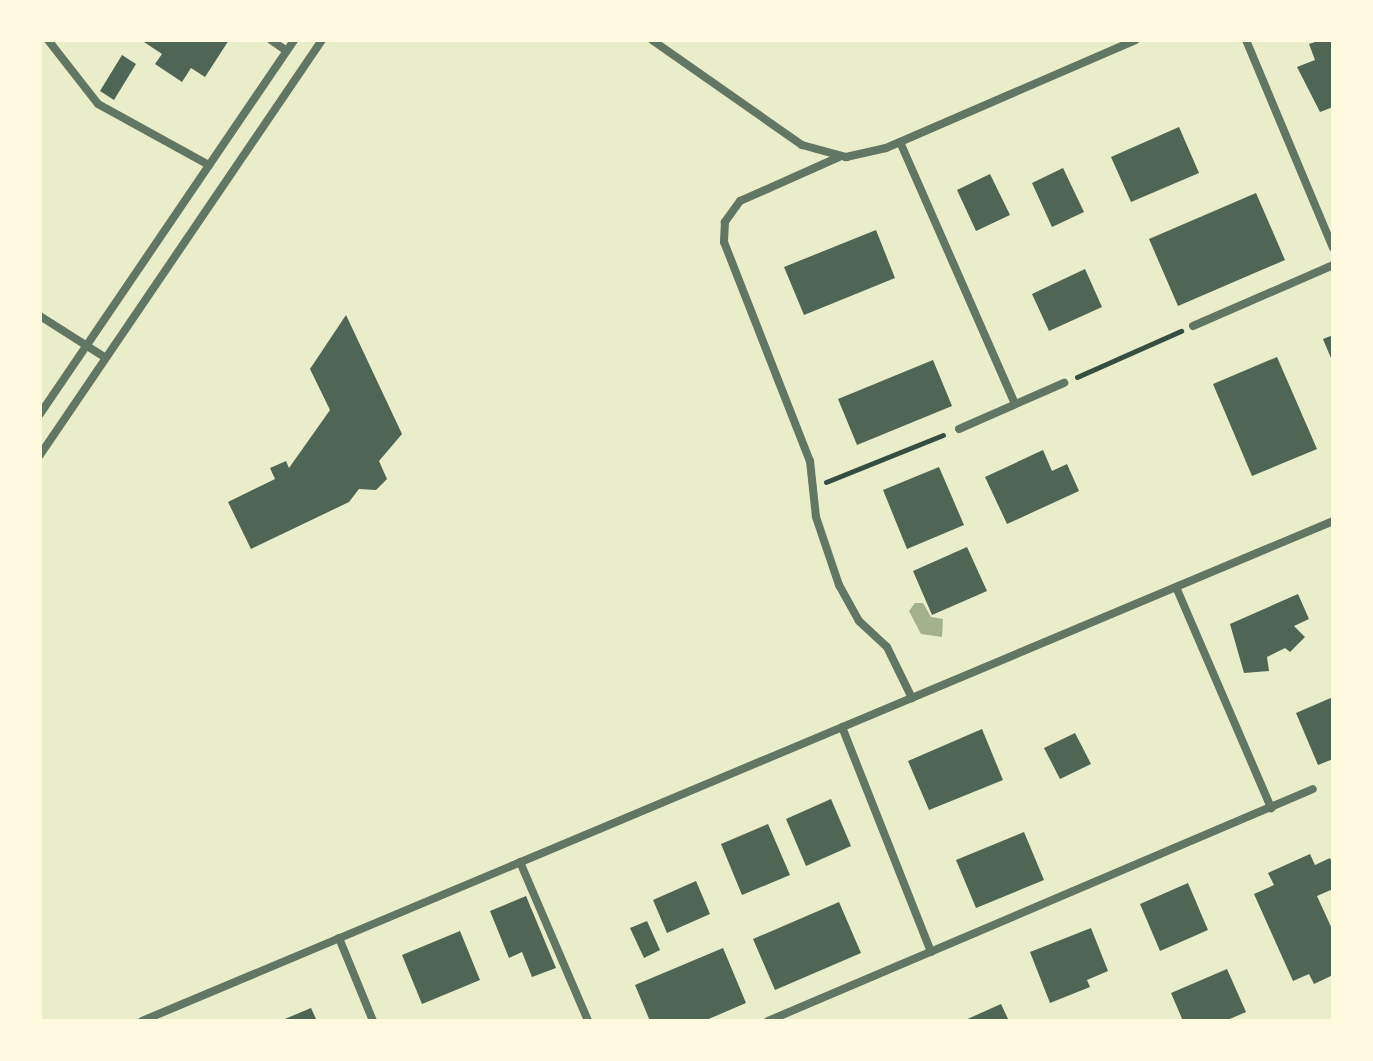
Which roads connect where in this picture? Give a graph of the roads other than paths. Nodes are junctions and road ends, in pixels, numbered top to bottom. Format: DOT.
graph roads {
  1 [pos="48,40"];
  2 [pos="271,40"];
  3 [pos="294,40"];
  4 [pos="322,40"];
  5 [pos="652,40"];
  6 [pos="1136,40"];
  7 [pos="1246,40"];
  8 [pos="287,51"];
  9 [pos="900,142"];
  10 [pos="839,157"];
  11 [pos="209,165"];
  12 [pos="1333,248"];
  13 [pos="1333,265"];
  14 [pos="40,316"];
  15 [pos="1193,326"];
  16 [pos="86,346"];
  17 [pos="106,358"];
  18 [pos="1064,383"];
  19 [pos="1015,404"];
  20 [pos="40,414"];
  21 [pos="959,429"];
  22 [pos="40,455"];
  23 [pos="1333,521"];
  24 [pos="1176,587"];
  25 [pos="912,698"];
  26 [pos="842,727"];
  27 [pos="1313,789"];
  28 [pos="1271,808"];
  29 [pos="520,862"];
  30 [pos="339,938"];
  31 [pos="931,952"];
  32 [pos="142,1021"];
  33 [pos="373,1021"];
  34 [pos="588,1021"];
  35 [pos="768,1021"];
  1 -- 11 [label="street"];
  2 -- 8 [label="street"];
  3 -- 8 [label="street"];
  4 -- 17 [label="street"];
  5 -- 10 [label="street"];
  6 -- 9 [label="street"];
  7 -- 12 [label="street"];
  8 -- 11 [label="street"];
  9 -- 10 [label="street"];
  9 -- 19 [label="street"];
  10 -- 25 [label="street"];
  11 -- 16 [label="street"];
  13 -- 15 [label="street"];
  14 -- 16 [label="street"];
  16 -- 17 [label="street"];
  16 -- 20 [label="street"];
  17 -- 22 [label="street"];
  18 -- 19 [label="street"];
  19 -- 21 [label="street"];
  23 -- 24 [label="street"];
  24 -- 25 [label="street"];
  24 -- 28 [label="street"];
  25 -- 26 [label="street"];
  26 -- 29 [label="street"];
  26 -- 31 [label="street"];
  27 -- 28 [label="street"];
  28 -- 31 [label="street"];
  29 -- 30 [label="street"];
  29 -- 34 [label="street"];
  30 -- 32 [label="street"];
  30 -- 33 [label="street"];
  31 -- 35 [label="street"];
}
